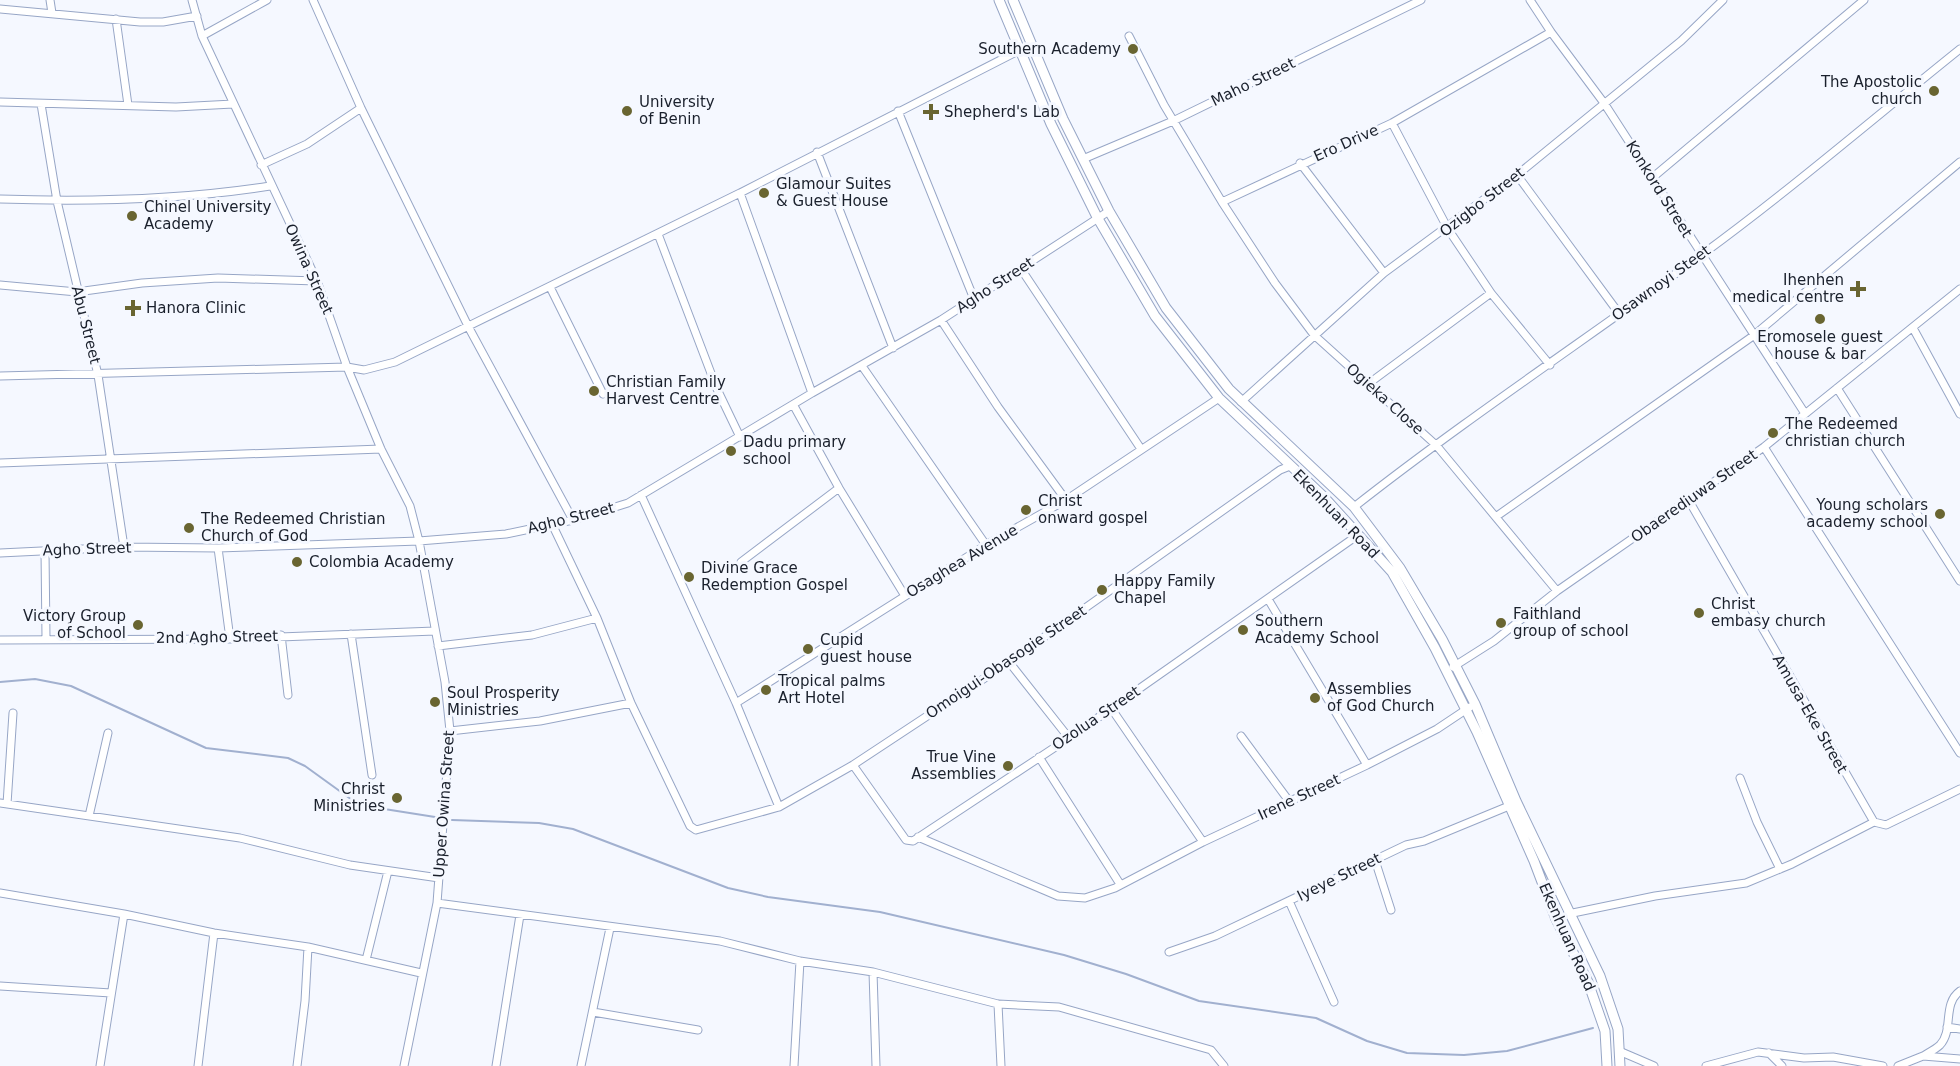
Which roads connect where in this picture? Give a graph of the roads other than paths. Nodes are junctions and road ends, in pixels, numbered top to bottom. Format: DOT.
graph roads {
  1 [pos="50,0"];
  2 [pos="192,0"];
  3 [pos="267,0"];
  4 [pos="313,0"];
  5 [pos="999,0"];
  6 [pos="1013,0"];
  7 [pos="1421,0"];
  8 [pos="1530,0"];
  9 [pos="1723,0"];
  10 [pos="1864,0"];
  11 [pos="0,9"];
  12 [pos="52,13"];
  13 [pos="197,16"];
  14 [pos="116,19"];
  15 [pos="1551,32"];
  16 [pos="202,36"];
  17 [pos="1129,36"];
  18 [pos="1960,49"];
  19 [pos="1018,51"];
  20 [pos="0,102"];
  21 [pos="1604,103"];
  22 [pos="41,104"];
  23 [pos="233,104"];
  24 [pos="128,105"];
  25 [pos="361,108"];
  26 [pos="898,111"];
  27 [pos="1173,121"];
  28 [pos="1392,123"];
  29 [pos="817,152"];
  30 [pos="1083,159"];
  31 [pos="1960,162"];
  32 [pos="1300,164"];
  33 [pos="261,165"];
  34 [pos="1517,176"];
  35 [pos="1652,178"];
  36 [pos="270,186"];
  37 [pos="740,193"];
  38 [pos="0,199"];
  39 [pos="57,201"];
  40 [pos="1222,202"];
  41 [pos="1109,211"];
  42 [pos="1097,218"];
  43 [pos="1448,229"];
  44 [pos="658,234"];
  45 [pos="1701,255"];
  46 [pos="1021,269"];
  47 [pos="1384,273"];
  48 [pos="317,281"];
  49 [pos="0,285"];
  50 [pos="550,287"];
  51 [pos="1960,289"];
  52 [pos="77,292"];
  53 [pos="1491,293"];
  54 [pos="974,299"];
  55 [pos="1618,312"];
  56 [pos="941,320"];
  57 [pos="469,328"];
  58 [pos="1912,328"];
  59 [pos="1314,336"];
  60 [pos="1753,336"];
  61 [pos="893,348"];
  62 [pos="1551,365"];
  63 [pos="862,366"];
  64 [pos="347,367"];
  65 [pos="98,375"];
  66 [pos="0,376"];
  67 [pos="1368,384"];
  68 [pos="1838,388"];
  69 [pos="812,393"];
  70 [pos="603,394"];
  71 [pos="1219,398"];
  72 [pos="1240,402"];
  73 [pos="794,406"];
  74 [pos="1804,412"];
  75 [pos="1960,414"];
  76 [pos="740,438"];
  77 [pos="1436,445"];
  78 [pos="1764,447"];
  79 [pos="381,449"];
  80 [pos="1141,449"];
  81 [pos="111,460"];
  82 [pos="0,463"];
  83 [pos="1290,466"];
  84 [pos="839,488"];
  85 [pos="641,495"];
  86 [pos="1688,499"];
  87 [pos="1066,500"];
  88 [pos="1354,507"];
  89 [pos="1497,516"];
  90 [pos="573,520"];
  91 [pos="552,524"];
  92 [pos="1358,535"];
  93 [pos="419,541"];
  94 [pos="986,545"];
  95 [pos="124,546"];
  96 [pos="218,548"];
  97 [pos="45,551"];
  98 [pos="0,553"];
  99 [pos="741,562"];
  100 [pos="1960,581"];
  101 [pos="1557,591"];
  102 [pos="905,596"];
  103 [pos="1268,599"];
  104 [pos="597,618"];
  105 [pos="435,631"];
  106 [pos="351,633"];
  107 [pos="281,635"];
  108 [pos="46,638"];
  109 [pos="230,639"];
  110 [pos="0,640"];
  111 [pos="438,646"];
  112 [pos="1009,662"];
  113 [pos="1452,668"];
  114 [pos="288,695"];
  115 [pos="631,703"];
  116 [pos="736,704"];
  117 [pos="1471,707"];
  118 [pos="1111,708"];
  119 [pos="13,713"];
  120 [pos="450,731"];
  121 [pos="108,733"];
  122 [pos="1241,735"];
  123 [pos="1069,738"];
  124 [pos="1960,753"];
  125 [pos="1039,757"];
  126 [pos="853,765"];
  127 [pos="1367,765"];
  128 [pos="372,775"];
  129 [pos="1740,778"];
  130 [pos="1960,789"];
  131 [pos="1289,801"];
  132 [pos="3,804"];
  133 [pos="1509,806"];
  134 [pos="779,807"];
  135 [pos="89,816"];
  136 [pos="1874,822"];
  137 [pos="918,837"];
  138 [pos="1203,842"];
  139 [pos="1375,860"];
  140 [pos="1780,869"];
  141 [pos="388,871"];
  142 [pos="439,878"];
  143 [pos="1120,884"];
  144 [pos="0,893"];
  145 [pos="1289,901"];
  146 [pos="437,903"];
  147 [pos="1391,910"];
  148 [pos="124,914"];
  149 [pos="1568,914"];
  150 [pos="520,915"];
  151 [pos="610,928"];
  152 [pos="214,933"];
  153 [pos="308,947"];
  154 [pos="1169,952"];
  155 [pos="366,960"];
  156 [pos="800,961"];
  157 [pos="873,972"];
  158 [pos="421,973"];
  159 [pos="0,986"];
  160 [pos="1960,991"];
  161 [pos="111,993"];
  162 [pos="1334,1002"];
  163 [pos="998,1004"];
  164 [pos="593,1012"];
  165 [pos="1947,1027"];
  166 [pos="1960,1029"];
  167 [pos="698,1030"];
  168 [pos="1619,1052"];
  169 [pos="1769,1053"];
  170 [pos="1923,1056"];
  171 [pos="1960,1059"];
  172 [pos="100,1066"];
  173 [pos="198,1066"];
  174 [pos="297,1066"];
  175 [pos="404,1066"];
  176 [pos="496,1066"];
  177 [pos="581,1066"];
  178 [pos="794,1066"];
  179 [pos="876,1066"];
  180 [pos="1001,1066"];
  181 [pos="1224,1066"];
  182 [pos="1607,1066"];
  183 [pos="1620,1066"];
  184 [pos="1654,1066"];
  185 [pos="1706,1066"];
  186 [pos="1782,1066"];
  187 [pos="1883,1066"];
  188 [pos="1898,1066"];
  1 -- 12 [label="street"];
  2 -- 13 [label="street, Owina Street"];
  3 -- 16 [label="street"];
  4 -- 25 [label="street"];
  5 -- 19 [label="main road, Ekenhuan Road"];
  6 -- 30 [label="main road, Ekenhuan Road"];
  7 -- 27 [label="street, Maho Street"];
  8 -- 15 [label="street, Konkord Street"];
  9 -- 21 [label="street, Ozigbo Street"];
  10 -- 35 [label="street"];
  11 -- 12 [label="street"];
  12 -- 14 [label="street"];
  13 -- 14 [label="street"];
  13 -- 16 [label="street, Owina Street"];
  14 -- 24 [label="street"];
  15 -- 21 [label="street, Konkord Street"];
  15 -- 28 [label="street, Ero Drive"];
  16 -- 23 [label="street, Owina Street"];
  17 -- 27 [label="street"];
  18 -- 45 [label="street, Osawnoyi Steet"];
  19 -- 26 [label="street"];
  19 -- 42 [label="main road, Ekenhuan Road"];
  20 -- 22 [label="street"];
  21 -- 34 [label="street, Ozigbo Street"];
  21 -- 35 [label="street, Konkord Street"];
  22 -- 24 [label="street"];
  22 -- 39 [label="street, Abu Street"];
  23 -- 24 [label="street"];
  23 -- 33 [label="street, Owina Street"];
  25 -- 33 [label="street"];
  25 -- 57 [label="street"];
  26 -- 29 [label="street"];
  26 -- 54 [label="street"];
  27 -- 30 [label="street, Maho Street"];
  27 -- 40 [label="street"];
  28 -- 32 [label="street, Ero Drive"];
  28 -- 43 [label="street"];
  29 -- 37 [label="street"];
  29 -- 61 [label="street"];
  30 -- 41 [label="main road, Ekenhuan Road"];
  31 -- 60 [label="street"];
  32 -- 40 [label="street, Ero Drive"];
  32 -- 47 [label="street"];
  33 -- 36 [label="street, Owina Street"];
  34 -- 43 [label="street, Ozigbo Street"];
  34 -- 55 [label="street"];
  35 -- 45 [label="street, Konkord Street"];
  36 -- 39 [label="street"];
  36 -- 48 [label="street, Owina Street"];
  37 -- 44 [label="street"];
  37 -- 69 [label="street"];
  38 -- 39 [label="street"];
  39 -- 52 [label="street, Abu Street"];
  40 -- 59 [label="street, Ogieka Close"];
  41 -- 42 [label="street, Agho Street"];
  41 -- 72 [label="main road, Ekenhuan Road"];
  42 -- 46 [label="street, Agho Street"];
  42 -- 71 [label="main road, Ekenhuan Road"];
  43 -- 47 [label="street, Ozigbo Street"];
  43 -- 53 [label="street"];
  44 -- 50 [label="street"];
  44 -- 76 [label="street"];
  45 -- 55 [label="street, Osawnoyi Steet"];
  45 -- 60 [label="street, Konkord Street"];
  46 -- 54 [label="street, Agho Street"];
  46 -- 80 [label="street"];
  47 -- 59 [label="street, Ozigbo Street"];
  48 -- 52 [label="street"];
  48 -- 64 [label="street, Owina Street"];
  49 -- 52 [label="street"];
  50 -- 57 [label="street"];
  50 -- 70 [label="street"];
  51 -- 58 [label="street, Obaerediuwa Street"];
  52 -- 65 [label="street, Abu Street"];
  53 -- 62 [label="street"];
  53 -- 67 [label="street"];
  54 -- 56 [label="street, Agho Street"];
  55 -- 62 [label="street, Osawnoyi Steet"];
  56 -- 61 [label="street, Agho Street"];
  56 -- 87 [label="street"];
  57 -- 64 [label="street"];
  57 -- 90 [label="street"];
  58 -- 68 [label="street, Obaerediuwa Street"];
  58 -- 75 [label="street"];
  59 -- 67 [label="street, Ogieka Close"];
  59 -- 72 [label="street, Ozigbo Street"];
  60 -- 74 [label="street, Konkord Street"];
  60 -- 89 [label="street"];
  61 -- 63 [label="street, Agho Street"];
  62 -- 77 [label="street, Osawnoyi Steet"];
  63 -- 69 [label="street, Agho Street"];
  63 -- 94 [label="street"];
  64 -- 65 [label="street"];
  64 -- 79 [label="street, Owina Street"];
  65 -- 66 [label="street"];
  65 -- 81 [label="street, Abu Street"];
  67 -- 77 [label="street, Ogieka Close"];
  68 -- 74 [label="street, Obaerediuwa Street"];
  68 -- 100 [label="street"];
  69 -- 73 [label="street, Agho Street"];
  71 -- 80 [label="street, Osaghea Avenue"];
  71 -- 83 [label="main road, Ekenhuan Road"];
  72 -- 88 [label="main road, Ekenhuan Road"];
  73 -- 76 [label="street, Agho Street"];
  73 -- 84 [label="street"];
  74 -- 78 [label="street, Obaerediuwa Street"];
  76 -- 85 [label="street, Agho Street"];
  77 -- 88 [label="street, Osawnoyi Steet"];
  77 -- 89 [label="street, Ogieka Close"];
  78 -- 86 [label="street, Obaerediuwa Street"];
  78 -- 124 [label="street"];
  79 -- 81 [label="street"];
  79 -- 93 [label="street, Owina Street"];
  80 -- 87 [label="street, Osaghea Avenue"];
  81 -- 82 [label="street"];
  81 -- 95 [label="street, Abu Street"];
  83 -- 92 [label="main road, Ekenhuan Road"];
  83 -- 112 [label="street, Omoigui-Obasogie Street"];
  84 -- 99 [label="street"];
  84 -- 102 [label="street"];
  85 -- 90 [label="street, Agho Street"];
  85 -- 116 [label="street"];
  86 -- 101 [label="street, Obaerediuwa Street"];
  86 -- 136 [label="street, Amusa-Eke Street"];
  87 -- 94 [label="street, Osaghea Avenue"];
  88 -- 113 [label="main road, Ekenhuan Road"];
  89 -- 101 [label="street, Ogieka Close"];
  90 -- 91 [label="street, Agho Street"];
  91 -- 93 [label="street, Agho Street"];
  91 -- 104 [label="street"];
  92 -- 103 [label="street, Ozolua Street"];
  92 -- 113 [label="main road, Ekenhuan Road"];
  93 -- 96 [label="street, Agho Street"];
  93 -- 105 [label="street, Upper Owina Street"];
  94 -- 102 [label="street, Osaghea Avenue"];
  95 -- 96 [label="street, Agho Street"];
  95 -- 97 [label="street, Agho Street"];
  96 -- 109 [label="street"];
  97 -- 98 [label="street, Agho Street"];
  97 -- 108 [label="street"];
  101 -- 113 [label="street, Obaerediuwa Street"];
  102 -- 116 [label="street, Osaghea Avenue"];
  103 -- 118 [label="street, Ozolua Street"];
  103 -- 127 [label="street"];
  104 -- 111 [label="street"];
  104 -- 115 [label="street"];
  105 -- 106 [label="street, 2nd Agho Street"];
  105 -- 111 [label="street, Upper Owina Street"];
  106 -- 107 [label="street, 2nd Agho Street"];
  106 -- 128 [label="street"];
  107 -- 109 [label="street, 2nd Agho Street"];
  107 -- 114 [label="street"];
  108 -- 109 [label="street, 2nd Agho Street"];
  108 -- 110 [label="street, 2nd Agho Street"];
  111 -- 120 [label="street, Upper Owina Street"];
  112 -- 123 [label="street"];
  112 -- 126 [label="street, Omoigui-Obasogie Street"];
  113 -- 117 [label="main road, Ekenhuan Road"];
  115 -- 120 [label="street"];
  115 -- 134 [label="street, Omoigui-Obasogie Street"];
  116 -- 134 [label="street"];
  117 -- 127 [label="street, Irene Street"];
  117 -- 133 [label="main road, Ekenhuan Road"];
  117 -- 149 [label="main road, Ekenhuan Road"];
  118 -- 123 [label="street, Ozolua Street"];
  118 -- 138 [label="street"];
  119 -- 132 [label="street"];
  120 -- 142 [label="street, Upper Owina Street"];
  121 -- 135 [label="street"];
  122 -- 131 [label="street"];
  123 -- 125 [label="street, Ozolua Street"];
  125 -- 137 [label="street, Ozolua Street"];
  125 -- 143 [label="street"];
  126 -- 134 [label="street, Omoigui-Obasogie Street"];
  126 -- 137 [label="street"];
  127 -- 131 [label="street, Irene Street"];
  129 -- 140 [label="street"];
  130 -- 136 [label="street"];
  131 -- 138 [label="street, Irene Street"];
  132 -- 135 [label="street"];
  133 -- 139 [label="street, Iyeye Street"];
  133 -- 182 [label="main road, Ekenhuan Road"];
  135 -- 141 [label="street"];
  136 -- 140 [label="street"];
  137 -- 143 [label="street, Irene Street"];
  138 -- 143 [label="street, Irene Street"];
  139 -- 145 [label="street, Iyeye Street"];
  139 -- 147 [label="street"];
  140 -- 149 [label="street"];
  141 -- 142 [label="street"];
  141 -- 155 [label="street"];
  142 -- 146 [label="street, Upper Owina Street"];
  144 -- 148 [label="street"];
  145 -- 154 [label="street, Iyeye Street"];
  145 -- 162 [label="street"];
  146 -- 150 [label="street"];
  146 -- 158 [label="street, Upper Owina Street"];
  148 -- 152 [label="street"];
  148 -- 161 [label="street"];
  149 -- 168 [label="main road, Ekenhuan Road"];
  150 -- 151 [label="street"];
  150 -- 176 [label="street"];
  151 -- 156 [label="street"];
  151 -- 164 [label="street"];
  152 -- 153 [label="street"];
  152 -- 173 [label="street"];
  153 -- 155 [label="street"];
  153 -- 174 [label="street"];
  155 -- 158 [label="street"];
  156 -- 157 [label="street"];
  156 -- 178 [label="street"];
  157 -- 163 [label="street"];
  157 -- 179 [label="street"];
  158 -- 175 [label="street, Upper Owina Street"];
  159 -- 161 [label="street"];
  160 -- 165 [label="street"];
  161 -- 172 [label="street"];
  163 -- 180 [label="street"];
  163 -- 181 [label="street"];
  164 -- 167 [label="street"];
  164 -- 177 [label="street"];
  165 -- 166 [label="street"];
  165 -- 170 [label="street"];
  168 -- 183 [label="main road, Ekenhuan Road"];
  168 -- 184 [label="street"];
  169 -- 185 [label="street"];
  169 -- 186 [label="street"];
  169 -- 187 [label="street"];
  170 -- 171 [label="street"];
  170 -- 188 [label="street"];
}
